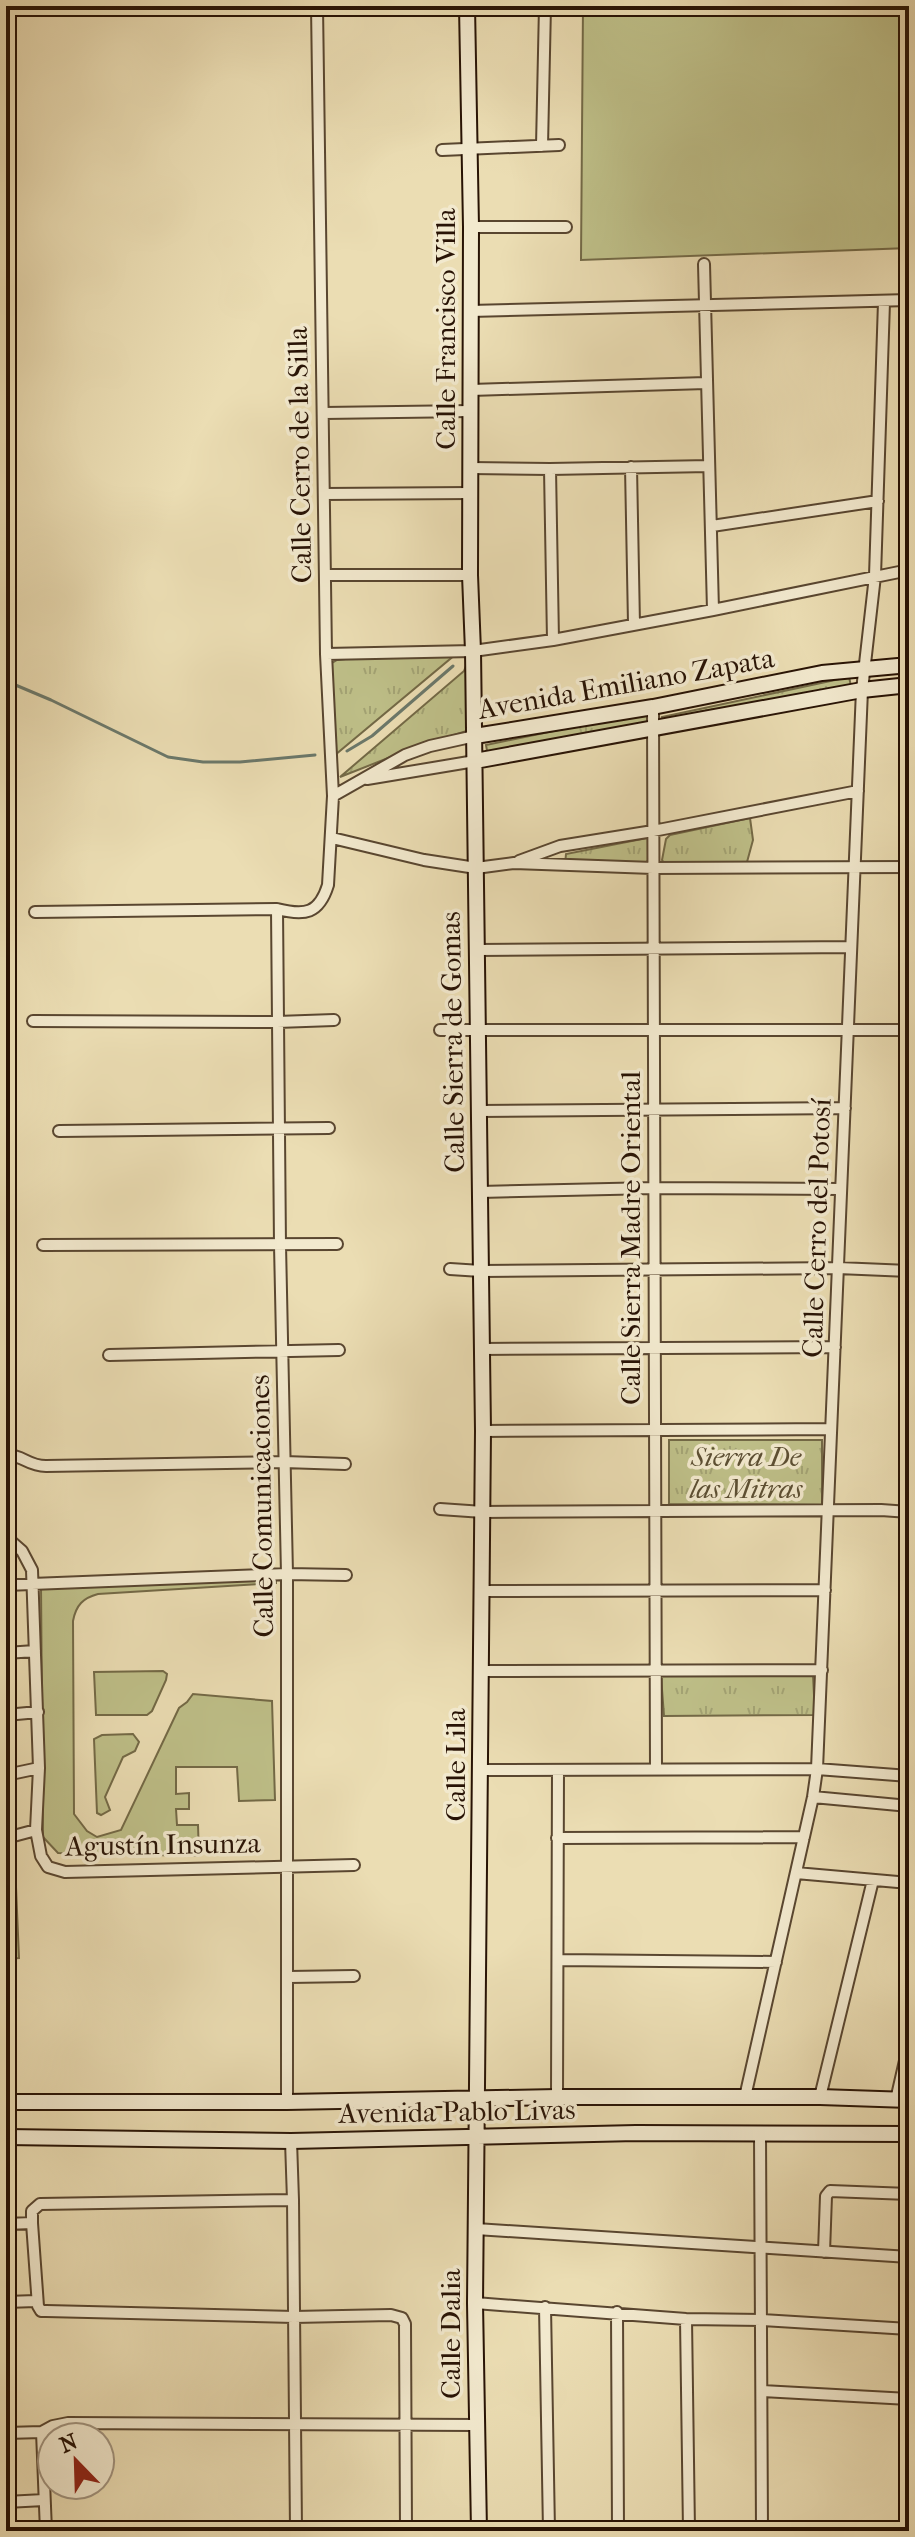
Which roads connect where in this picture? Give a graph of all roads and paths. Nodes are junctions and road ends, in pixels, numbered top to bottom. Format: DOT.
graph roads {
  1 [pos="317,6"];
  2 [pos="467,6"];
  3 [pos="545,6"];
  4 [pos="559,145"];
  5 [pos="542,146"];
  6 [pos="442,150"];
  7 [pos="470,150"];
  8 [pos="471,227"];
  9 [pos="566,227"];
  10 [pos="704,264"];
  11 [pos="909,300"];
  12 [pos="884,302"];
  13 [pos="705,305"];
  14 [pos="470,311"];
  15 [pos="706,383"];
  16 [pos="471,390"];
  17 [pos="471,411"];
  18 [pos="324,413"];
  19 [pos="709,466"];
  20 [pos="631,467"];
  21 [pos="471,468"];
  22 [pos="550,469"];
  23 [pos="471,493"];
  24 [pos="324,494"];
  25 [pos="878,501"];
  26 [pos="712,526"];
  27 [pos="909,570"];
  28 [pos="325,575"];
  29 [pos="470,575"];
  30 [pos="875,576"];
  31 [pos="713,610"];
  32 [pos="634,624"];
  33 [pos="553,640"];
  34 [pos="473,651"];
  35 [pos="326,654"];
  36 [pos="909,665"];
  37 [pos="864,668"];
  38 [pos="909,685"];
  39 [pos="862,690"];
  40 [pos="653,707"];
  41 [pos="653,730"];
  42 [pos="475,736"];
  43 [pos="475,761"];
  44 [pos="361,780"];
  45 [pos="858,791"];
  46 [pos="333,796"];
  47 [pos="653,831"];
  48 [pos="332,838"];
  49 [pos="514,863"];
  50 [pos="855,867"];
  51 [pos="909,867"];
  52 [pos="476,868"];
  53 [pos="653,868"];
  54 [pos="277,909"];
  55 [pos="35,912"];
  56 [pos="653,947"];
  57 [pos="851,947"];
  58 [pos="477,950"];
  59 [pos="334,1020"];
  60 [pos="33,1021"];
  61 [pos="277,1022"];
  62 [pos="848,1029"];
  63 [pos="440,1030"];
  64 [pos="654,1030"];
  65 [pos="909,1030"];
  66 [pos="478,1031"];
  67 [pos="654,1108"];
  68 [pos="845,1108"];
  69 [pos="479,1111"];
  70 [pos="329,1128"];
  71 [pos="278,1129"];
  72 [pos="59,1131"];
  73 [pos="654,1188"];
  74 [pos="841,1189"];
  75 [pos="480,1192"];
  76 [pos="337,1244"];
  77 [pos="43,1245"];
  78 [pos="280,1245"];
  79 [pos="654,1268"];
  80 [pos="838,1268"];
  81 [pos="450,1269"];
  82 [pos="481,1271"];
  83 [pos="909,1271"];
  84 [pos="835,1347"];
  85 [pos="482,1349"];
  86 [pos="655,1349"];
  87 [pos="339,1350"];
  88 [pos="282,1353"];
  89 [pos="109,1355"];
  90 [pos="655,1429"];
  91 [pos="831,1429"];
  92 [pos="483,1431"];
  93 [pos="6,1455"];
  94 [pos="284,1462"];
  95 [pos="345,1464"];
  96 [pos="440,1509"];
  97 [pos="828,1510"];
  98 [pos="655,1511"];
  99 [pos="483,1512"];
  100 [pos="909,1512"];
  101 [pos="6,1537"];
  102 [pos="287,1574"];
  103 [pos="346,1575"];
  104 [pos="34,1583"];
  105 [pos="6,1585"];
  106 [pos="825,1590"];
  107 [pos="482,1591"];
  108 [pos="655,1592"];
  109 [pos="35,1651"];
  110 [pos="6,1653"];
  111 [pos="656,1670"];
  112 [pos="822,1670"];
  113 [pos="482,1671"];
  114 [pos="38,1712"];
  115 [pos="6,1715"];
  116 [pos="39,1768"];
  117 [pos="656,1769"];
  118 [pos="817,1769"];
  119 [pos="481,1770"];
  120 [pos="558,1770"];
  121 [pos="6,1775"];
  122 [pos="909,1776"];
  123 [pos="813,1797"];
  124 [pos="909,1806"];
  125 [pos="36,1830"];
  126 [pos="804,1837"];
  127 [pos="6,1838"];
  128 [pos="557,1838"];
  129 [pos="354,1865"];
  130 [pos="287,1866"];
  131 [pos="796,1873"];
  132 [pos="873,1880"];
  133 [pos="909,1883"];
  134 [pos="559,1960"];
  135 [pos="776,1962"];
  136 [pos="354,1976"];
  137 [pos="289,1977"];
  138 [pos="909,2043"];
  139 [pos="557,2097"];
  140 [pos="745,2097"];
  141 [pos="820,2097"];
  142 [pos="479,2099"];
  143 [pos="903,2100"];
  144 [pos="6,2102"];
  145 [pos="287,2102"];
  146 [pos="909,2134"];
  147 [pos="760,2135"];
  148 [pos="478,2136"];
  149 [pos="6,2137"];
  150 [pos="291,2141"];
  151 [pos="909,2194"];
  152 [pos="293,2200"];
  153 [pos="32,2223"];
  154 [pos="6,2224"];
  155 [pos="476,2229"];
  156 [pos="760,2249"];
  157 [pos="824,2252"];
  158 [pos="909,2257"];
  159 [pos="6,2302"];
  160 [pos="475,2303"];
  161 [pos="39,2306"];
  162 [pos="545,2307"];
  163 [pos="617,2312"];
  164 [pos="294,2317"];
  165 [pos="686,2319"];
  166 [pos="762,2320"];
  167 [pos="909,2329"];
  168 [pos="762,2391"];
  169 [pos="909,2399"];
  170 [pos="116,2424"];
  171 [pos="477,2425"];
  172 [pos="294,2426"];
  173 [pos="405,2427"];
  174 [pos="36,2432"];
  175 [pos="6,2433"];
  176 [pos="36,2500"];
  177 [pos="44,2501"];
  178 [pos="6,2502"];
  179 [pos="46,2531"];
  180 [pos="296,2531"];
  181 [pos="406,2531"];
  182 [pos="479,2531"];
  183 [pos="549,2531"];
  184 [pos="618,2531"];
  185 [pos="689,2531"];
  186 [pos="762,2531"];
  1 -- 18 [label="street, Calle Cerro de la Silla"];
  2 -- 7 [label="street, Calle Francisco Villa"];
  3 -- 5 [label="street"];
  4 -- 5 [label="street"];
  5 -- 7 [label="street"];
  6 -- 7 [label="street"];
  7 -- 8 [label="street, Calle Francisco Villa"];
  8 -- 9 [label="street"];
  8 -- 14 [label="street, Calle Francisco Villa"];
  10 -- 13 [label="street"];
  11 -- 12 [label="street"];
  12 -- 13 [label="street"];
  12 -- 25 [label="street, Calle Cerro del Potosí"];
  13 -- 14 [label="street"];
  13 -- 15 [label="street"];
  14 -- 16 [label="street, Calle Francisco Villa"];
  15 -- 16 [label="street"];
  15 -- 19 [label="street"];
  16 -- 17 [label="street, Calle Francisco Villa"];
  17 -- 18 [label="street"];
  17 -- 21 [label="street, Calle Francisco Villa"];
  18 -- 24 [label="street, Calle Cerro de la Silla"];
  19 -- 20 [label="street"];
  19 -- 26 [label="street"];
  20 -- 22 [label="street"];
  20 -- 32 [label="street"];
  21 -- 22 [label="street"];
  21 -- 23 [label="street, Calle Francisco Villa"];
  22 -- 33 [label="street"];
  23 -- 24 [label="street"];
  23 -- 29 [label="street, Calle Francisco Villa"];
  24 -- 28 [label="street, Calle Cerro de la Silla"];
  25 -- 26 [label="street"];
  25 -- 30 [label="street, Calle Cerro del Potosí"];
  26 -- 31 [label="street"];
  27 -- 30 [label="street"];
  28 -- 29 [label="street"];
  28 -- 35 [label="street, Calle Cerro de la Silla"];
  29 -- 34 [label="street, Calle Francisco Villa"];
  30 -- 31 [label="street"];
  30 -- 37 [label="street, Calle Cerro del Potosí"];
  31 -- 32 [label="street"];
  32 -- 33 [label="street"];
  33 -- 34 [label="street"];
  34 -- 35 [label="street"];
  34 -- 42 [label="street, Calle Sierra de Gomas"];
  35 -- 46 [label="street, Calle Cerro de la Silla"];
  36 -- 37 [label="street, Avenida Emiliano Zapata"];
  37 -- 39 [label="street, Calle Cerro del Potosí"];
  37 -- 40 [label="street, Avenida Emiliano Zapata"];
  38 -- 39 [label="street, Avenida Emiliano Zapata"];
  39 -- 41 [label="street, Avenida Emiliano Zapata"];
  39 -- 45 [label="street, Calle Cerro del Potosí"];
  40 -- 41 [label="street, Calle Sierra Madre Oriental"];
  40 -- 42 [label="street, Avenida Emiliano Zapata"];
  41 -- 43 [label="street, Avenida Emiliano Zapata"];
  41 -- 47 [label="street, Calle Sierra Madre Oriental"];
  42 -- 43 [label="street, Calle Sierra de Gomas"];
  42 -- 44 [label="street, Avenida Emiliano Zapata"];
  43 -- 44 [label="street, Avenida Emiliano Zapata"];
  43 -- 52 [label="street, Calle Sierra de Gomas"];
  44 -- 46 [label="street, Avenida Emiliano Zapata"];
  45 -- 47 [label="street"];
  45 -- 50 [label="street, Calle Cerro del Potosí"];
  46 -- 48 [label="street, Calle Cerro de la Silla"];
  47 -- 49 [label="street"];
  47 -- 53 [label="street, Calle Sierra Madre Oriental"];
  48 -- 52 [label="street"];
  48 -- 54 [label="street, Calle Cerro de la Silla"];
  49 -- 52 [label="street"];
  49 -- 53 [label="street"];
  50 -- 51 [label="street"];
  50 -- 53 [label="street"];
  50 -- 57 [label="street, Calle Cerro del Potosí"];
  52 -- 58 [label="street, Calle Sierra de Gomas"];
  53 -- 56 [label="street, Calle Sierra Madre Oriental"];
  54 -- 55 [label="street"];
  54 -- 61 [label="street, Calle Comunicaciones"];
  56 -- 57 [label="street"];
  56 -- 58 [label="street"];
  56 -- 64 [label="street, Calle Sierra Madre Oriental"];
  57 -- 62 [label="street, Calle Cerro del Potosí"];
  58 -- 66 [label="street, Calle Sierra de Gomas"];
  59 -- 61 [label="street"];
  60 -- 61 [label="street"];
  61 -- 71 [label="street, Calle Comunicaciones"];
  62 -- 64 [label="street"];
  62 -- 65 [label="street"];
  62 -- 68 [label="street, Calle Cerro del Potosí"];
  63 -- 66 [label="street"];
  64 -- 66 [label="street"];
  64 -- 67 [label="street, Calle Sierra Madre Oriental"];
  66 -- 69 [label="street, Calle Sierra de Gomas"];
  67 -- 68 [label="street"];
  67 -- 69 [label="street"];
  67 -- 73 [label="street, Calle Sierra Madre Oriental"];
  68 -- 74 [label="street, Calle Cerro del Potosí"];
  69 -- 75 [label="street, Calle Sierra de Gomas"];
  70 -- 71 [label="street"];
  71 -- 72 [label="street"];
  71 -- 78 [label="street, Calle Comunicaciones"];
  73 -- 74 [label="street"];
  73 -- 75 [label="street"];
  73 -- 79 [label="street, Calle Sierra Madre Oriental"];
  74 -- 80 [label="street, Calle Cerro del Potosí"];
  75 -- 82 [label="street, Calle Sierra de Gomas"];
  76 -- 78 [label="street"];
  77 -- 78 [label="street"];
  78 -- 88 [label="street, Calle Comunicaciones"];
  79 -- 80 [label="street"];
  79 -- 82 [label="street"];
  79 -- 86 [label="street, Calle Sierra Madre Oriental"];
  80 -- 83 [label="street"];
  80 -- 84 [label="street, Calle Cerro del Potosí"];
  81 -- 82 [label="street"];
  82 -- 85 [label="street, Calle Sierra de Gomas"];
  84 -- 86 [label="street"];
  84 -- 91 [label="street, Calle Cerro del Potosí"];
  85 -- 86 [label="street"];
  85 -- 92 [label="street, Calle Sierra de Gomas"];
  86 -- 90 [label="street, Calle Sierra Madre Oriental"];
  87 -- 88 [label="street"];
  88 -- 89 [label="street"];
  88 -- 94 [label="street, Calle Comunicaciones"];
  90 -- 91 [label="street"];
  90 -- 92 [label="street"];
  90 -- 98 [label="street, Calle Sierra Madre Oriental"];
  91 -- 97 [label="street, Calle Cerro del Potosí"];
  92 -- 99 [label="street, Calle Lila"];
  93 -- 94 [label="street"];
  94 -- 95 [label="street"];
  94 -- 102 [label="street, Calle Comunicaciones"];
  96 -- 99 [label="street"];
  97 -- 98 [label="street"];
  97 -- 100 [label="street"];
  97 -- 106 [label="street, Calle Cerro del Potosí"];
  98 -- 99 [label="street"];
  98 -- 108 [label="street, Calle Sierra Madre Oriental"];
  99 -- 107 [label="street, Calle Lila"];
  101 -- 104 [label="street, Agustín Insunza"];
  102 -- 103 [label="street"];
  102 -- 104 [label="street"];
  102 -- 130 [label="street, Calle Comunicaciones"];
  104 -- 105 [label="street"];
  104 -- 109 [label="street, Agustín Insunza"];
  106 -- 108 [label="street"];
  106 -- 112 [label="street, Calle Cerro del Potosí"];
  107 -- 108 [label="street"];
  107 -- 113 [label="street, Calle Lila"];
  108 -- 111 [label="street, Calle Sierra Madre Oriental"];
  109 -- 110 [label="street"];
  109 -- 114 [label="street, Agustín Insunza"];
  111 -- 112 [label="street"];
  111 -- 113 [label="street"];
  111 -- 117 [label="street, Calle Sierra Madre Oriental"];
  112 -- 118 [label="street, Calle Cerro del Potosí"];
  113 -- 119 [label="street, Calle Lila"];
  114 -- 115 [label="street"];
  114 -- 116 [label="street, Agustín Insunza"];
  116 -- 121 [label="street"];
  116 -- 125 [label="street, Agustín Insunza"];
  117 -- 118 [label="street"];
  117 -- 120 [label="street"];
  118 -- 122 [label="street"];
  118 -- 123 [label="street, Calle Cerro del Potosí"];
  119 -- 120 [label="street"];
  119 -- 142 [label="street, Calle Lila"];
  120 -- 128 [label="street"];
  123 -- 124 [label="street"];
  123 -- 126 [label="street, Calle Cerro del Potosí"];
  125 -- 127 [label="street"];
  125 -- 130 [label="street, Agustín Insunza"];
  126 -- 128 [label="street"];
  126 -- 131 [label="street, Calle Cerro del Potosí"];
  128 -- 134 [label="street"];
  129 -- 130 [label="street, Agustín Insunza"];
  130 -- 137 [label="street, Calle Comunicaciones"];
  131 -- 132 [label="street"];
  131 -- 135 [label="street, Calle Cerro del Potosí"];
  132 -- 133 [label="street"];
  132 -- 141 [label="street"];
  134 -- 135 [label="street"];
  134 -- 139 [label="street"];
  135 -- 140 [label="street, Calle Cerro del Potosí"];
  136 -- 137 [label="street"];
  137 -- 145 [label="street, Calle Comunicaciones"];
  138 -- 143 [label="street"];
  139 -- 140 [label="street, Avenida Pablo Livas"];
  139 -- 142 [label="street, Avenida Pablo Livas"];
  140 -- 141 [label="street, Avenida Pablo Livas"];
  141 -- 143 [label="street, Avenida Pablo Livas"];
  142 -- 145 [label="street, Avenida Pablo Livas"];
  142 -- 148 [label="street, Calle Lila"];
  144 -- 145 [label="street, Avenida Pablo Livas"];
  146 -- 147 [label="street, Avenida Pablo Livas"];
  147 -- 148 [label="street, Avenida Pablo Livas"];
  147 -- 156 [label="street"];
  148 -- 150 [label="street, Avenida Pablo Livas"];
  148 -- 155 [label="street, Calle Dalia"];
  149 -- 150 [label="street, Avenida Pablo Livas"];
  150 -- 152 [label="street"];
  151 -- 157 [label="street"];
  152 -- 153 [label="street"];
  152 -- 164 [label="street"];
  153 -- 154 [label="street"];
  153 -- 161 [label="street"];
  155 -- 156 [label="street"];
  155 -- 160 [label="street, Calle Dalia"];
  156 -- 157 [label="street"];
  156 -- 166 [label="street"];
  157 -- 158 [label="street"];
  159 -- 161 [label="street"];
  160 -- 162 [label="street"];
  160 -- 171 [label="street, Calle Dalia"];
  161 -- 164 [label="street"];
  162 -- 163 [label="street"];
  162 -- 183 [label="street"];
  163 -- 165 [label="street"];
  163 -- 184 [label="street"];
  164 -- 172 [label="street"];
  164 -- 173 [label="street"];
  165 -- 166 [label="street"];
  165 -- 185 [label="street"];
  166 -- 167 [label="street"];
  166 -- 168 [label="street"];
  168 -- 169 [label="street"];
  168 -- 186 [label="street"];
  170 -- 172 [label="street"];
  171 -- 173 [label="street"];
  171 -- 182 [label="street, Calle Dalia"];
  172 -- 173 [label="street"];
  172 -- 180 [label="street"];
  173 -- 181 [label="street"];
  174 -- 175 [label="street"];
  176 -- 178 [label="street"];
  177 -- 179 [label="street"];
}
